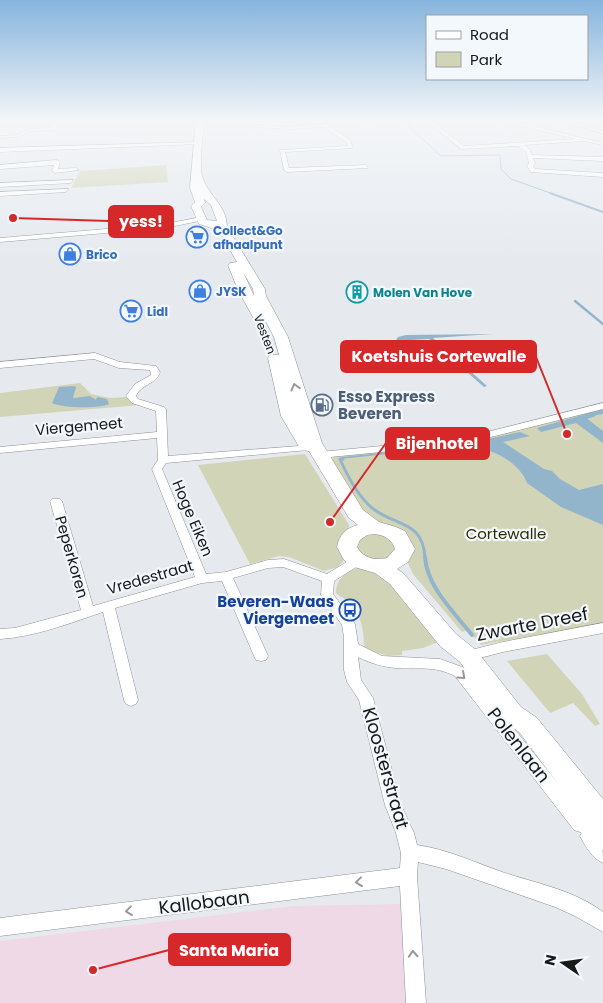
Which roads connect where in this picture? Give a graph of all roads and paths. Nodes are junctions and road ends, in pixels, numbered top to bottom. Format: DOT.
graph roads {
  1 [pos="56,168"];
  2 [pos="197,168"];
  3 [pos="286,168"];
  4 [pos="327,168"];
  5 [pos="530,168"];
  6 [pos="76,170"];
  7 [pos="603,175"];
  8 [pos="71,181"];
  9 [pos="32,183"];
  10 [pos="0,185"];
  11 [pos="199,187"];
  12 [pos="66,190"];
  13 [pos="31,192"];
  14 [pos="0,194"];
  15 [pos="211,202"];
  16 [pos="200,203"];
  17 [pos="211,223"];
  18 [pos="0,240"];
  19 [pos="0,365"];
  20 [pos="603,406"];
  21 [pos="161,435"];
  22 [pos="313,445"];
  23 [pos="0,450"];
  24 [pos="160,464"];
  25 [pos="56,501"];
  26 [pos="374,528"];
  27 [pos="354,534"];
  28 [pos="400,559"];
  29 [pos="357,561"];
  30 [pos="379,566"];
  31 [pos="226,576"];
  32 [pos="202,579"];
  33 [pos="328,579"];
  34 [pos="108,606"];
  35 [pos="88,613"];
  36 [pos="603,628"];
  37 [pos="0,634"];
  38 [pos="351,646"];
  39 [pos="463,646"];
  40 [pos="261,656"];
  41 [pos="131,700"];
  42 [pos="512,714"];
  43 [pos="603,820"];
  44 [pos="603,837"];
  45 [pos="410,853"];
  46 [pos="603,855"];
  47 [pos="408,876"];
  48 [pos="603,923"];
  49 [pos="0,927"];
  50 [pos="416,1003"];
  1 -- 6 [label="street"];
  2 -- 11 [label="main road, Vesten"];
  3 -- 4 [label="street"];
  5 -- 7 [label="street"];
  8 -- 9 [label="street"];
  9 -- 10 [label="street"];
  9 -- 13 [label="street"];
  11 -- 15 [label="main road, Vesten"];
  11 -- 16 [label="main road, Vesten"];
  12 -- 13 [label="street"];
  13 -- 14 [label="street"];
  15 -- 16 [label="main road"];
  15 -- 17 [label="main road, Vesten"];
  16 -- 17 [label="main road, Vesten"];
  17 -- 18 [label="street"];
  17 -- 22 [label="main road, Vesten"];
  19 -- 21 [label="street, Viergemeet"];
  20 -- 22 [label="street"];
  21 -- 23 [label="street, Viergemeet"];
  21 -- 24 [label="street, Viergemeet"];
  22 -- 24 [label="street"];
  22 -- 26 [label="main road"];
  22 -- 27 [label="main road"];
  24 -- 32 [label="street, Hoge Eiken"];
  25 -- 35 [label="street, Peperkoren"];
  26 -- 27 [label="main road"];
  26 -- 28 [label="main road"];
  27 -- 29 [label="main road"];
  28 -- 30 [label="main road"];
  28 -- 39 [label="main road, Polenlaan"];
  29 -- 30 [label="main road"];
  29 -- 33 [label="street"];
  30 -- 39 [label="main road, Polenlaan"];
  31 -- 32 [label="street, Vredestraat"];
  31 -- 33 [label="street, Vredestraat"];
  31 -- 40 [label="street"];
  32 -- 34 [label="street, Vredestraat"];
  33 -- 38 [label="street, Kloosterstraat"];
  34 -- 35 [label="street, Vredestraat"];
  34 -- 41 [label="street, Peperkoren"];
  35 -- 37 [label="street, Vredestraat"];
  36 -- 39 [label="street, Zwarte Dreef"];
  38 -- 45 [label="street, Kloosterstraat"];
  38 -- 46 [label="street, Polenlaan, one-way"];
  39 -- 42 [label="main road, Polenlaan"];
  42 -- 43 [label="main road, Polenlaan"];
  42 -- 44 [label="main road, Polenlaan"];
  45 -- 47 [label="street, Kloosterstraat"];
  45 -- 48 [label="street"];
  47 -- 49 [label="street, Kallobaan, one-way"];
  50 -- 47 [label="street, Kloosterstraat, one-way"];
}
